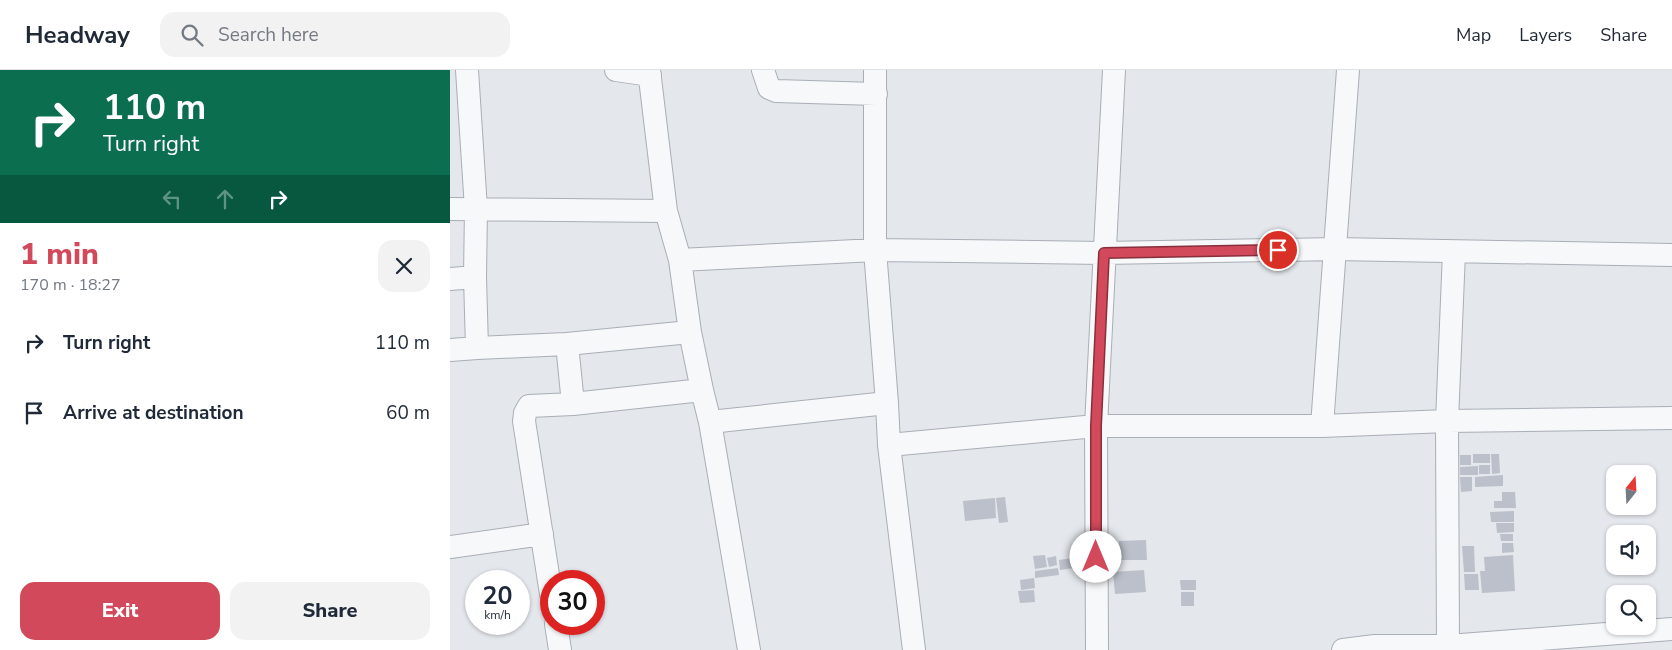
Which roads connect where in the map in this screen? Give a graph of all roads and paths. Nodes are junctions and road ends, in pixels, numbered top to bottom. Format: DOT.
graph roads {
  1 [pos="467,70"];
  2 [pos="616,70"];
  3 [pos="763,70"];
  4 [pos="876,70"];
  5 [pos="1114,70"];
  6 [pos="1348,70"];
  7 [pos="650,73"];
  8 [pos="876,94"];
  9 [pos="450,209"];
  10 [pos="476,209"];
  11 [pos="666,211"];
  12 [pos="874,250"];
  13 [pos="1336,250"];
  14 [pos="1454,252"];
  15 [pos="1104,253"];
  16 [pos="1672,255"];
  17 [pos="680,260"];
  18 [pos="475,277"];
  19 [pos="450,279"];
  20 [pos="690,332"];
  21 [pos="567,344"];
  22 [pos="477,348"];
  23 [pos="450,350"];
  24 [pos="702,390"];
  25 [pos="888,403"];
  26 [pos="573,404"];
  27 [pos="1672,418"];
  28 [pos="1447,421"];
  29 [pos="710,422"];
  30 [pos="1096,426"];
  31 [pos="1322,426"];
  32 [pos="889,445"];
  33 [pos="542,534"];
  34 [pos="450,547"];
  35 [pos="547,570"];
  36 [pos="1672,628"];
  37 [pos="558,635"];
  38 [pos="1448,646"];
  39 [pos="1375,648"];
  40 [pos="560,650"];
  41 [pos="749,650"];
  42 [pos="914,650"];
  43 [pos="1097,650"];
  44 [pos="1343,650"];
  1 -- 10 [label="street"];
  2 -- 7 [label="street"];
  3 -- 8 [label="street"];
  4 -- 8 [label="street"];
  5 -- 15 [label="street"];
  6 -- 13 [label="street"];
  7 -- 11 [label="street"];
  8 -- 12 [label="street"];
  9 -- 10 [label="street"];
  10 -- 11 [label="street"];
  10 -- 18 [label="street"];
  11 -- 17 [label="street"];
  12 -- 15 [label="street"];
  12 -- 17 [label="street"];
  12 -- 25 [label="street"];
  13 -- 14 [label="street"];
  13 -- 15 [label="street"];
  13 -- 31 [label="street"];
  14 -- 16 [label="street"];
  14 -- 28 [label="street"];
  15 -- 30 [label="street"];
  17 -- 20 [label="street"];
  18 -- 19 [label="street"];
  18 -- 22 [label="street"];
  20 -- 21 [label="street"];
  20 -- 24 [label="street"];
  21 -- 22 [label="street"];
  21 -- 26 [label="street"];
  22 -- 23 [label="street"];
  24 -- 26 [label="street"];
  24 -- 29 [label="street"];
  25 -- 29 [label="street"];
  25 -- 32 [label="street"];
  26 -- 33 [label="street"];
  27 -- 28 [label="street"];
  28 -- 31 [label="street"];
  28 -- 38 [label="street"];
  29 -- 41 [label="street"];
  30 -- 31 [label="street"];
  30 -- 32 [label="street"];
  30 -- 43 [label="street"];
  32 -- 42 [label="street"];
  33 -- 34 [label="street"];
  33 -- 35 [label="street"];
  36 -- 38 [label="street"];
  37 -- 40 [label="street"];
  38 -- 39 [label="street"];
  39 -- 44 [label="street"];
}
